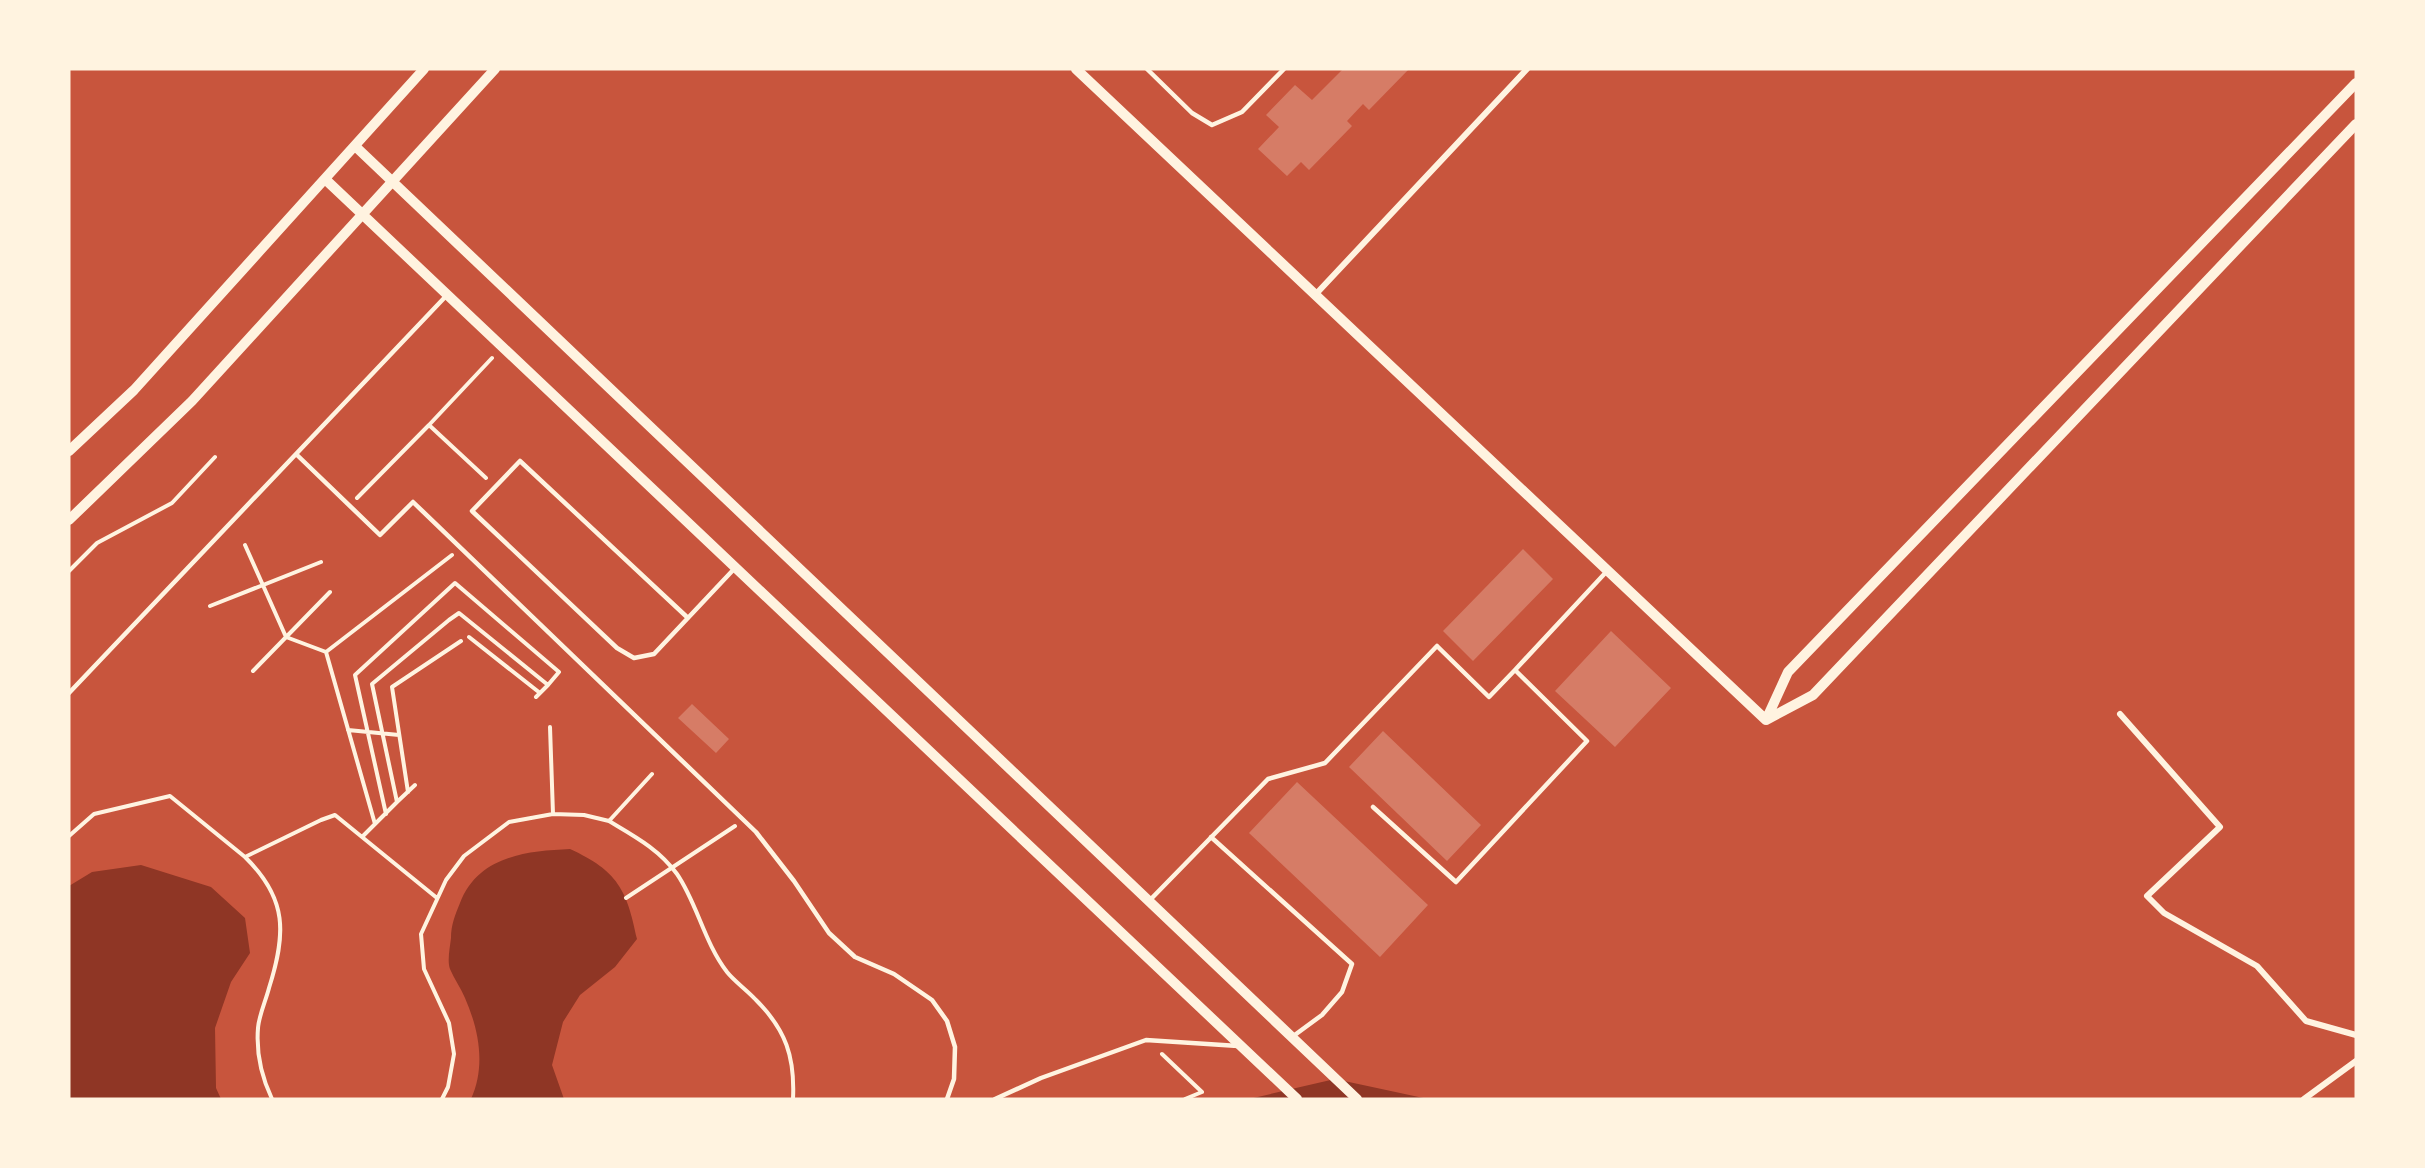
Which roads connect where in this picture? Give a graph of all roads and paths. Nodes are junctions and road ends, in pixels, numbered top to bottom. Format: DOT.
graph roads {
  1 [pos="424,69"];
  2 [pos="495,69"];
  3 [pos="1076,69"];
  4 [pos="1147,69"];
  5 [pos="1284,69"];
  6 [pos="1527,69"];
  7 [pos="2356,83"];
  8 [pos="2356,124"];
  9 [pos="354,146"];
  10 [pos="325,179"];
  11 [pos="391,181"];
  12 [pos="361,214"];
  13 [pos="1316,294"];
  14 [pos="447,295"];
  15 [pos="502,348"];
  16 [pos="429,424"];
  17 [pos="69,451"];
  18 [pos="296,454"];
  19 [pos="215,457"];
  20 [pos="495,487"];
  21 [pos="350,506"];
  22 [pos="69,520"];
  23 [pos="245,545"];
  24 [pos="460,548"];
  25 [pos="321,562"];
  26 [pos="735,568"];
  27 [pos="1608,570"];
  28 [pos="69,572"];
  29 [pos="262,586"];
  30 [pos="330,592"];
  31 [pos="210,606"];
  32 [pos="688,618"];
  33 [pos="286,637"];
  34 [pos="469,637"];
  35 [pos="461,641"];
  36 [pos="326,652"];
  37 [pos="1515,670"];
  38 [pos="253,671"];
  39 [pos="548,685"];
  40 [pos="69,693"];
  41 [pos="540,693"];
  42 [pos="536,698"];
  43 [pos="2120,714"];
  44 [pos="1766,720"];
  45 [pos="550,727"];
  46 [pos="348,730"];
  47 [pos="367,731"];
  48 [pos="382,733"];
  49 [pos="399,735"];
  50 [pos="652,774"];
  51 [pos="415,785"];
  52 [pos="408,792"];
  53 [pos="397,802"];
  54 [pos="1373,807"];
  55 [pos="386,814"];
  56 [pos="553,814"];
  57 [pos="743,820"];
  58 [pos="609,821"];
  59 [pos="375,824"];
  60 [pos="69,836"];
  61 [pos="362,837"];
  62 [pos="1211,837"];
  63 [pos="245,857"];
  64 [pos="672,868"];
  65 [pos="437,898"];
  66 [pos="626,898"];
  67 [pos="1149,901"];
  68 [pos="2356,1035"];
  69 [pos="1292,1037"];
  70 [pos="1146,1040"];
  71 [pos="1241,1046"];
  72 [pos="2356,1061"];
  73 [pos="272,1099"];
  74 [pos="442,1099"];
  75 [pos="793,1099"];
  76 [pos="947,1099"];
  77 [pos="995,1099"];
  78 [pos="1185,1099"];
  79 [pos="1297,1099"];
  80 [pos="1357,1099"];
  81 [pos="2304,1099"];
  1 -- 9 [label="street"];
  2 -- 11 [label="street"];
  3 -- 13 [label="street"];
  4 -- 5 [label="lane"];
  6 -- 13 [label="street"];
  7 -- 44 [label="street"];
  8 -- 44 [label="street"];
  9 -- 10 [label="street"];
  9 -- 11 [label="street"];
  10 -- 12 [label="street"];
  10 -- 17 [label="street"];
  11 -- 12 [label="street"];
  11 -- 67 [label="street"];
  12 -- 14 [label="street"];
  12 -- 22 [label="street"];
  13 -- 27 [label="street"];
  14 -- 15 [label="street"];
  14 -- 18 [label="lane"];
  15 -- 16 [label="path"];
  15 -- 26 [label="street"];
  16 -- 20 [label="path"];
  16 -- 21 [label="path"];
  18 -- 21 [label="lane"];
  18 -- 40 [label="lane"];
  19 -- 28 [label="path"];
  20 -- 32 [label="lane"];
  20 -- 32 [label="lane"];
  21 -- 24 [label="lane"];
  23 -- 29 [label="path"];
  24 -- 36 [label="path"];
  24 -- 57 [label="lane"];
  25 -- 29 [label="path"];
  26 -- 32 [label="lane"];
  26 -- 71 [label="street"];
  27 -- 37 [label="lane"];
  27 -- 44 [label="street"];
  29 -- 31 [label="path"];
  29 -- 33 [label="path"];
  30 -- 33 [label="path"];
  33 -- 36 [label="path"];
  33 -- 38 [label="path"];
  34 -- 41 [label="path"];
  35 -- 49 [label="path"];
  36 -- 46 [label="path"];
  37 -- 54 [label="lane"];
  37 -- 62 [label="lane"];
  39 -- 41 [label="path"];
  39 -- 47 [label="path"];
  39 -- 48 [label="path"];
  41 -- 42 [label="path"];
  43 -- 68 [label="street"];
  45 -- 56 [label="path"];
  46 -- 47 [label="path"];
  46 -- 59 [label="path"];
  47 -- 48 [label="path"];
  47 -- 55 [label="path"];
  48 -- 49 [label="path"];
  48 -- 53 [label="path"];
  49 -- 52 [label="path"];
  50 -- 58 [label="path"];
  51 -- 52 [label="path"];
  52 -- 53 [label="path"];
  53 -- 55 [label="path"];
  55 -- 59 [label="path"];
  56 -- 58 [label="path"];
  56 -- 65 [label="path"];
  57 -- 64 [label="path"];
  57 -- 76 [label="lane"];
  58 -- 64 [label="path"];
  59 -- 61 [label="path"];
  60 -- 63 [label="path"];
  61 -- 63 [label="path"];
  61 -- 65 [label="path"];
  62 -- 67 [label="lane"];
  62 -- 69 [label="lane"];
  63 -- 73 [label="path"];
  64 -- 66 [label="path"];
  64 -- 75 [label="path"];
  65 -- 74 [label="path"];
  67 -- 69 [label="street"];
  69 -- 80 [label="street"];
  70 -- 71 [label="lane"];
  70 -- 77 [label="lane"];
  70 -- 78 [label="path"];
  71 -- 79 [label="street"];
  72 -- 81 [label="street"];
}
